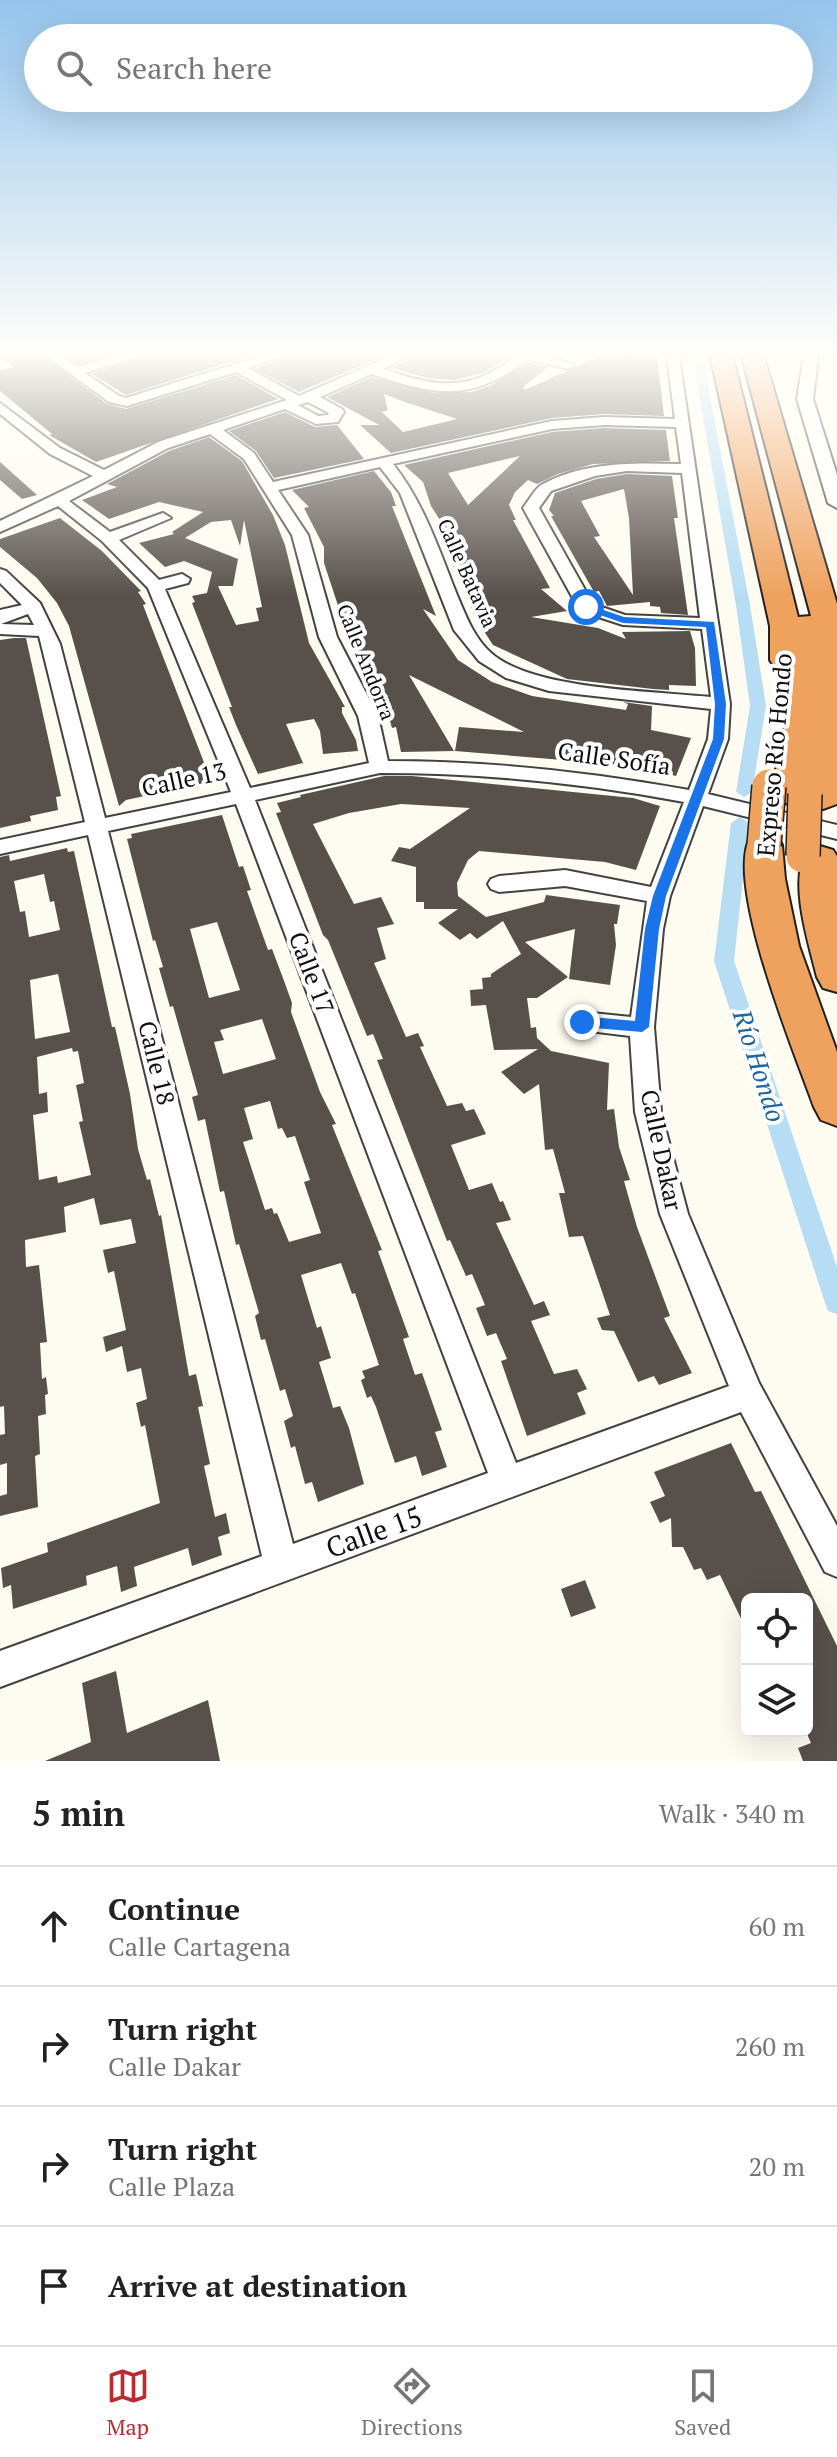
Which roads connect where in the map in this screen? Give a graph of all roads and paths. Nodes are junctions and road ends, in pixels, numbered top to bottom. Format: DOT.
graph roads {
  1 [pos="31,432"];
  2 [pos="199,432"];
  3 [pos="217,432"];
  4 [pos="520,432"];
  5 [pos="684,432"];
  6 [pos="739,432"];
  7 [pos="755,432"];
  8 [pos="763,432"];
  9 [pos="774,432"];
  10 [pos="815,432"];
  11 [pos="384,463"];
  12 [pos="690,469"];
  13 [pos="104,476"];
  14 [pos="271,487"];
  15 [pos="59,500"];
  16 [pos="837,503"];
  17 [pos="163,518"];
  18 [pos="0,527"];
  19 [pos="108,538"];
  20 [pos="813,569"];
  21 [pos="0,574"];
  22 [pos="182,579"];
  23 [pos="156,586"];
  24 [pos="837,604"];
  25 [pos="34,607"];
  26 [pos="0,619"];
  27 [pos="711,624"];
  28 [pos="0,629"];
  29 [pos="45,631"];
  30 [pos="721,704"];
  31 [pos="380,767"];
  32 [pos="797,793"];
  33 [pos="242,794"];
  34 [pos="697,798"];
  35 [pos="97,826"];
  36 [pos="0,847"];
  37 [pos="802,849"];
  38 [pos="499,884"];
  39 [pos="659,896"];
  40 [pos="835,972"];
  41 [pos="582,1022"];
  42 [pos="642,1027"];
  43 [pos="837,1107"];
  44 [pos="748,1394"];
  45 [pos="508,1483"];
  46 [pos="837,1560"];
  47 [pos="282,1567"];
  48 [pos="0,1669"];
  1 -- 13 [label="street"];
  2 -- 13 [label="street"];
  3 -- 14 [label="street, Calle Andorra"];
  4 -- 11 [label="street"];
  5 -- 12 [label="street, Calle Dakar"];
  6 -- 32 [label="highway, Expreso Río Hondo"];
  7 -- 32 [label="highway"];
  8 -- 32 [label="highway"];
  9 -- 20 [label="highway, Expreso Río Hondo"];
  10 -- 16 [label="street"];
  11 -- 14 [label="street"];
  11 -- 30 [label="street, Calle Batavia"];
  12 -- 27 [label="street, Calle Dakar"];
  12 -- 27 [label="street"];
  13 -- 15 [label="street"];
  14 -- 31 [label="street, Calle Andorra"];
  15 -- 18 [label="street"];
  15 -- 19 [label="street, Calle 17"];
  17 -- 19 [label="street"];
  19 -- 23 [label="street, Calle 17"];
  20 -- 24 [label="highway"];
  20 -- 32 [label="highway, Expreso Río Hondo"];
  21 -- 25 [label="street, Calle 18"];
  22 -- 23 [label="street"];
  23 -- 33 [label="street, Calle 17"];
  25 -- 26 [label="street"];
  25 -- 29 [label="street, Calle 18"];
  27 -- 30 [label="street, Calle Dakar"];
  28 -- 29 [label="street"];
  29 -- 35 [label="street, Calle 18"];
  30 -- 34 [label="street, Calle Dakar"];
  31 -- 33 [label="street, Calle 13"];
  31 -- 34 [label="street, Calle Sofía"];
  32 -- 37 [label="highway, Expreso Río Hondo"];
  32 -- 37 [label="highway, Expreso Río Hondo, bridge"];
  33 -- 35 [label="street, Calle 13"];
  33 -- 45 [label="street, Calle 17"];
  34 -- 37 [label="street, Calle Sofía"];
  34 -- 39 [label="street, Calle Dakar"];
  35 -- 36 [label="street, Calle 13"];
  35 -- 47 [label="street, Calle 18"];
  37 -- 40 [label="highway, Expreso Río Hondo"];
  37 -- 43 [label="highway, Expreso Río Hondo"];
  38 -- 39 [label="street"];
  39 -- 42 [label="street, Calle Dakar"];
  41 -- 42 [label="street"];
  42 -- 44 [label="street, Calle Dakar"];
  44 -- 45 [label="street, Calle 15"];
  44 -- 46 [label="street, Calle Dakar"];
  45 -- 47 [label="street, Calle 15"];
  47 -- 48 [label="street, Calle 15"];
}
